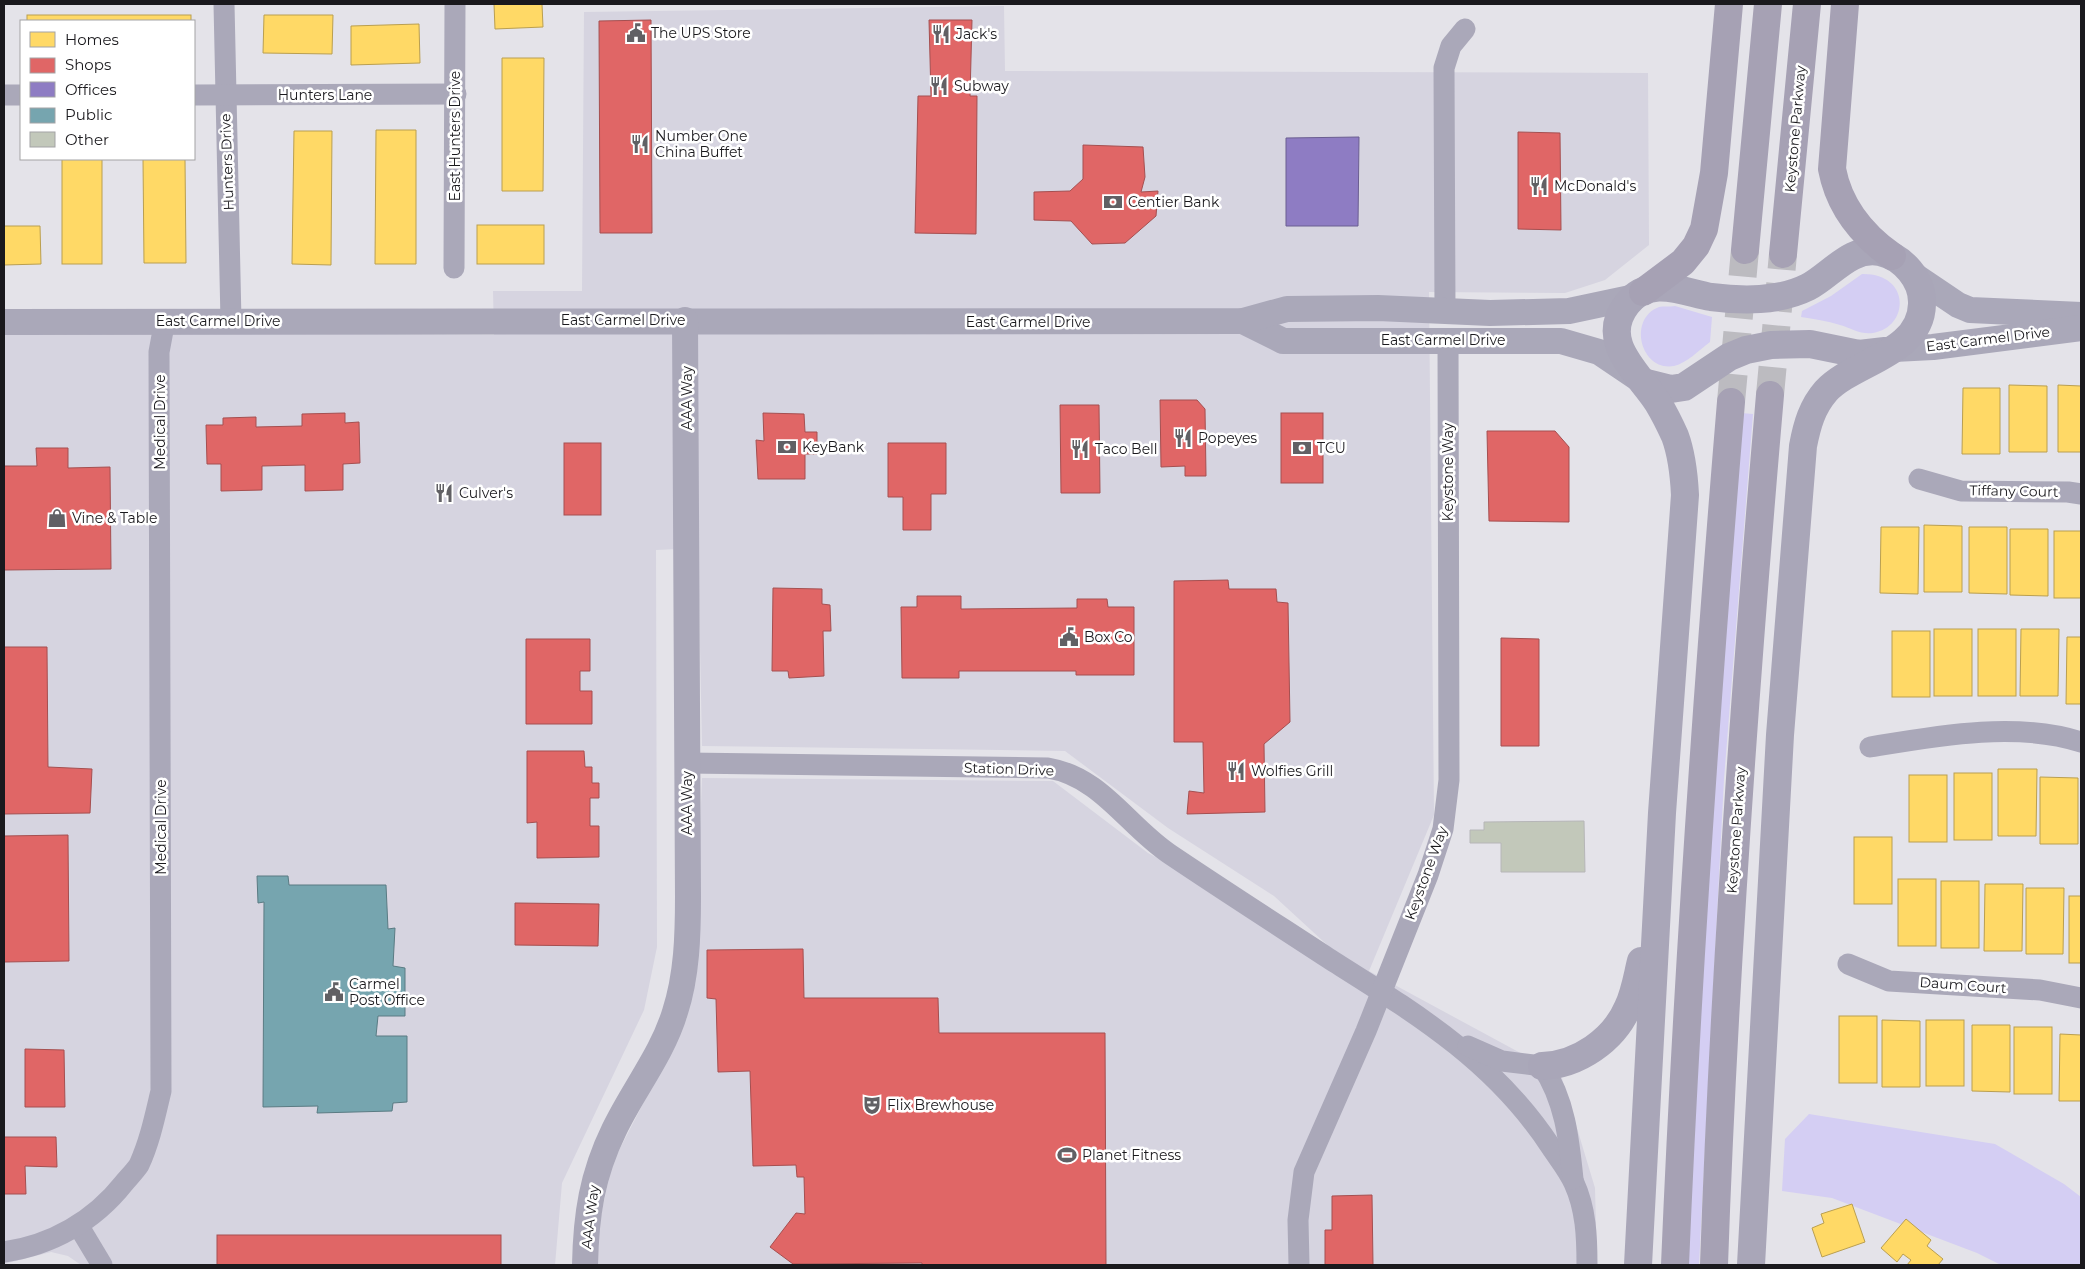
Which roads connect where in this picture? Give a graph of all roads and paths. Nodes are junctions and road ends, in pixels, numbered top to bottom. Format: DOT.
graph roads {
  1 [pos="224,4"];
  2 [pos="455,4"];
  3 [pos="1729,4"];
  4 [pos="1768,4"];
  5 [pos="1807,4"];
  6 [pos="1845,4"];
  7 [pos="1465,29"];
  8 [pos="456,94"];
  9 [pos="4,95"];
  10 [pos="20,95"];
  11 [pos="195,95"];
  12 [pos="225,96"];
  13 [pos="1745,250"];
  14 [pos="1783,254"];
  15 [pos="1892,256"];
  16 [pos="454,268"];
  17 [pos="1912,274"];
  18 [pos="1639,294"];
  19 [pos="1446,311"];
  20 [pos="2081,315"];
  21 [pos="165,320"];
  22 [pos="685,320"];
  23 [pos="232,321"];
  24 [pos="1242,321"];
  25 [pos="4,322"];
  26 [pos="2081,328"];
  27 [pos="1448,340"];
  28 [pos="1892,349"];
  29 [pos="1641,380"];
  30 [pos="1770,394"];
  31 [pos="1731,402"];
  32 [pos="1919,479"];
  33 [pos="2081,494"];
  34 [pos="2081,742"];
  35 [pos="1870,747"];
  36 [pos="687,763"];
  37 [pos="1658,882"];
  38 [pos="1848,964"];
  39 [pos="1380,991"];
  40 [pos="2081,998"];
  41 [pos="1450,1038"];
  42 [pos="1542,1066"];
  43 [pos="1574,1182"];
  44 [pos="78,1225"];
  45 [pos="4,1252"];
  46 [pos="102,1265"];
  47 [pos="585,1265"];
  48 [pos="1299,1265"];
  49 [pos="1587,1265"];
  50 [pos="1638,1265"];
  51 [pos="1675,1265"];
  52 [pos="1714,1265"];
  53 [pos="1751,1265"];
  1 -- 12 [label="street, Hunters Drive"];
  2 -- 8 [label="street, East Hunters Drive"];
  3 -- 18 [label="highway"];
  4 -- 13 [label="highway"];
  5 -- 14 [label="highway, Keystone Parkway"];
  6 -- 15 [label="highway"];
  7 -- 19 [label="street"];
  8 -- 12 [label="street, Hunters Lane"];
  8 -- 16 [label="street, East Hunters Drive"];
  9 -- 10 [label="street"];
  11 -- 12 [label="street, Hunters Lane"];
  12 -- 23 [label="street, Hunters Drive"];
  15 -- 17 [label="main road"];
  15 -- 18 [label="main road"];
  17 -- 20 [label="street, East Carmel Drive"];
  17 -- 28 [label="main road"];
  18 -- 19 [label="street, East Carmel Drive"];
  18 -- 29 [label="main road"];
  19 -- 24 [label="street, East Carmel Drive"];
  21 -- 23 [label="street, East Carmel Drive"];
  21 -- 25 [label="street, East Carmel Drive"];
  21 -- 44 [label="street, Medical Drive"];
  22 -- 23 [label="street, East Carmel Drive"];
  22 -- 24 [label="street, East Carmel Drive"];
  22 -- 36 [label="street, AAA Way"];
  24 -- 27 [label="street, East Carmel Drive"];
  26 -- 28 [label="street, East Carmel Drive"];
  27 -- 29 [label="street, East Carmel Drive"];
  27 -- 39 [label="street, Keystone Way"];
  28 -- 29 [label="main road"];
  28 -- 53 [label="main road"];
  29 -- 37 [label="main road"];
  30 -- 52 [label="highway, Keystone Parkway"];
  31 -- 51 [label="highway"];
  32 -- 33 [label="street, Tiffany Court"];
  34 -- 35 [label="street"];
  36 -- 39 [label="street, Station Drive"];
  36 -- 47 [label="street, AAA Way"];
  37 -- 42 [label="main road"];
  37 -- 50 [label="main road"];
  38 -- 40 [label="street, Daum Court"];
  39 -- 41 [label="street, Station Drive"];
  39 -- 48 [label="street, Keystone Way"];
  41 -- 42 [label="street"];
  41 -- 43 [label="street"];
  42 -- 43 [label="street"];
  43 -- 49 [label="street"];
  44 -- 45 [label="street, Medical Drive"];
  44 -- 46 [label="street"];
}
